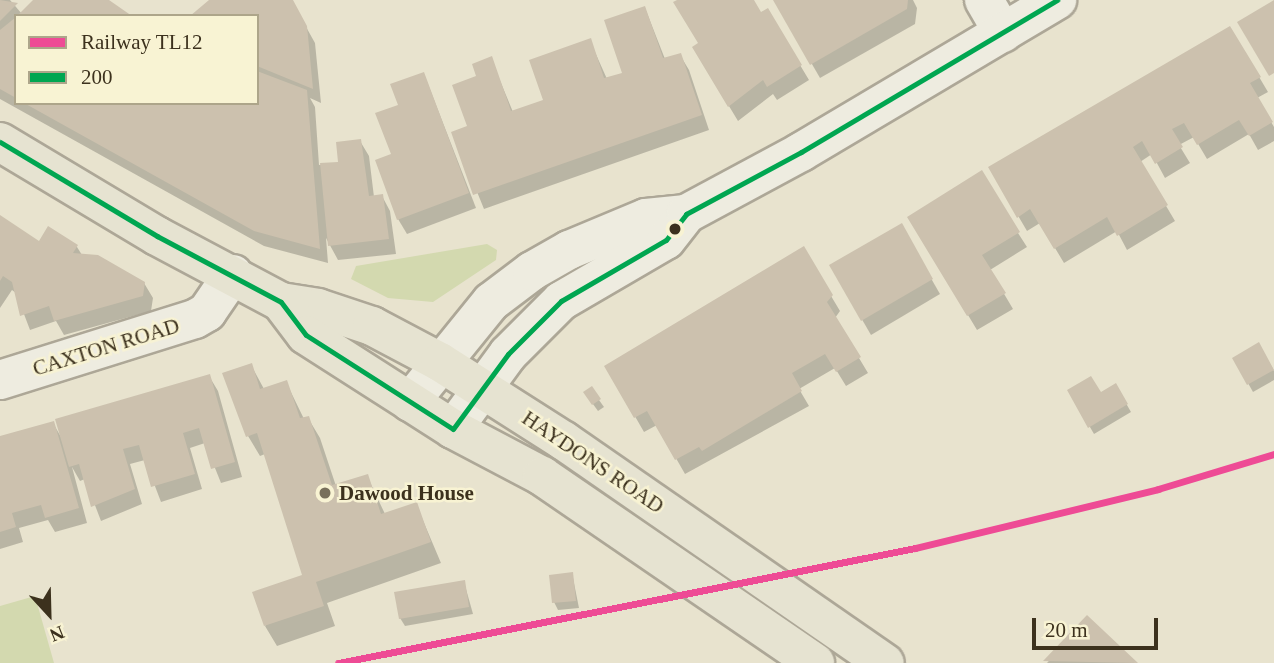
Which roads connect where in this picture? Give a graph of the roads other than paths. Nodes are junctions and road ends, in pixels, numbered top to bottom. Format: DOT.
graph roads {
  1 [pos="984,0"];
  2 [pos="1057,0"];
  3 [pos="1003,33"];
  4 [pos="0,142"];
  5 [pos="686,214"];
  6 [pos="233,274"];
  7 [pos="281,302"];
  8 [pos="440,362"];
  9 [pos="0,380"];
  10 [pos="484,390"];
  11 [pos="411,402"];
  12 [pos="453,429"];
  13 [pos="816,663"];
  14 [pos="885,663"];
  1 -- 3 [label="street"];
  2 -- 3 [label="street"];
  3 -- 5 [label="street"];
  4 -- 6 [label="main road, HAYDONS ROAD"];
  5 -- 8 [label="street"];
  5 -- 10 [label="street"];
  6 -- 7 [label="main road, HAYDONS ROAD"];
  6 -- 9 [label="street, CAXTON ROAD"];
  7 -- 8 [label="main road, HAYDONS ROAD"];
  7 -- 11 [label="main road, HAYDONS ROAD"];
  8 -- 10 [label="main road, HAYDONS ROAD"];
  8 -- 11 [label="street"];
  10 -- 12 [label="street"];
  10 -- 14 [label="main road, HAYDONS ROAD"];
  11 -- 12 [label="main road, HAYDONS ROAD"];
  12 -- 13 [label="main road, HAYDONS ROAD"];
}
